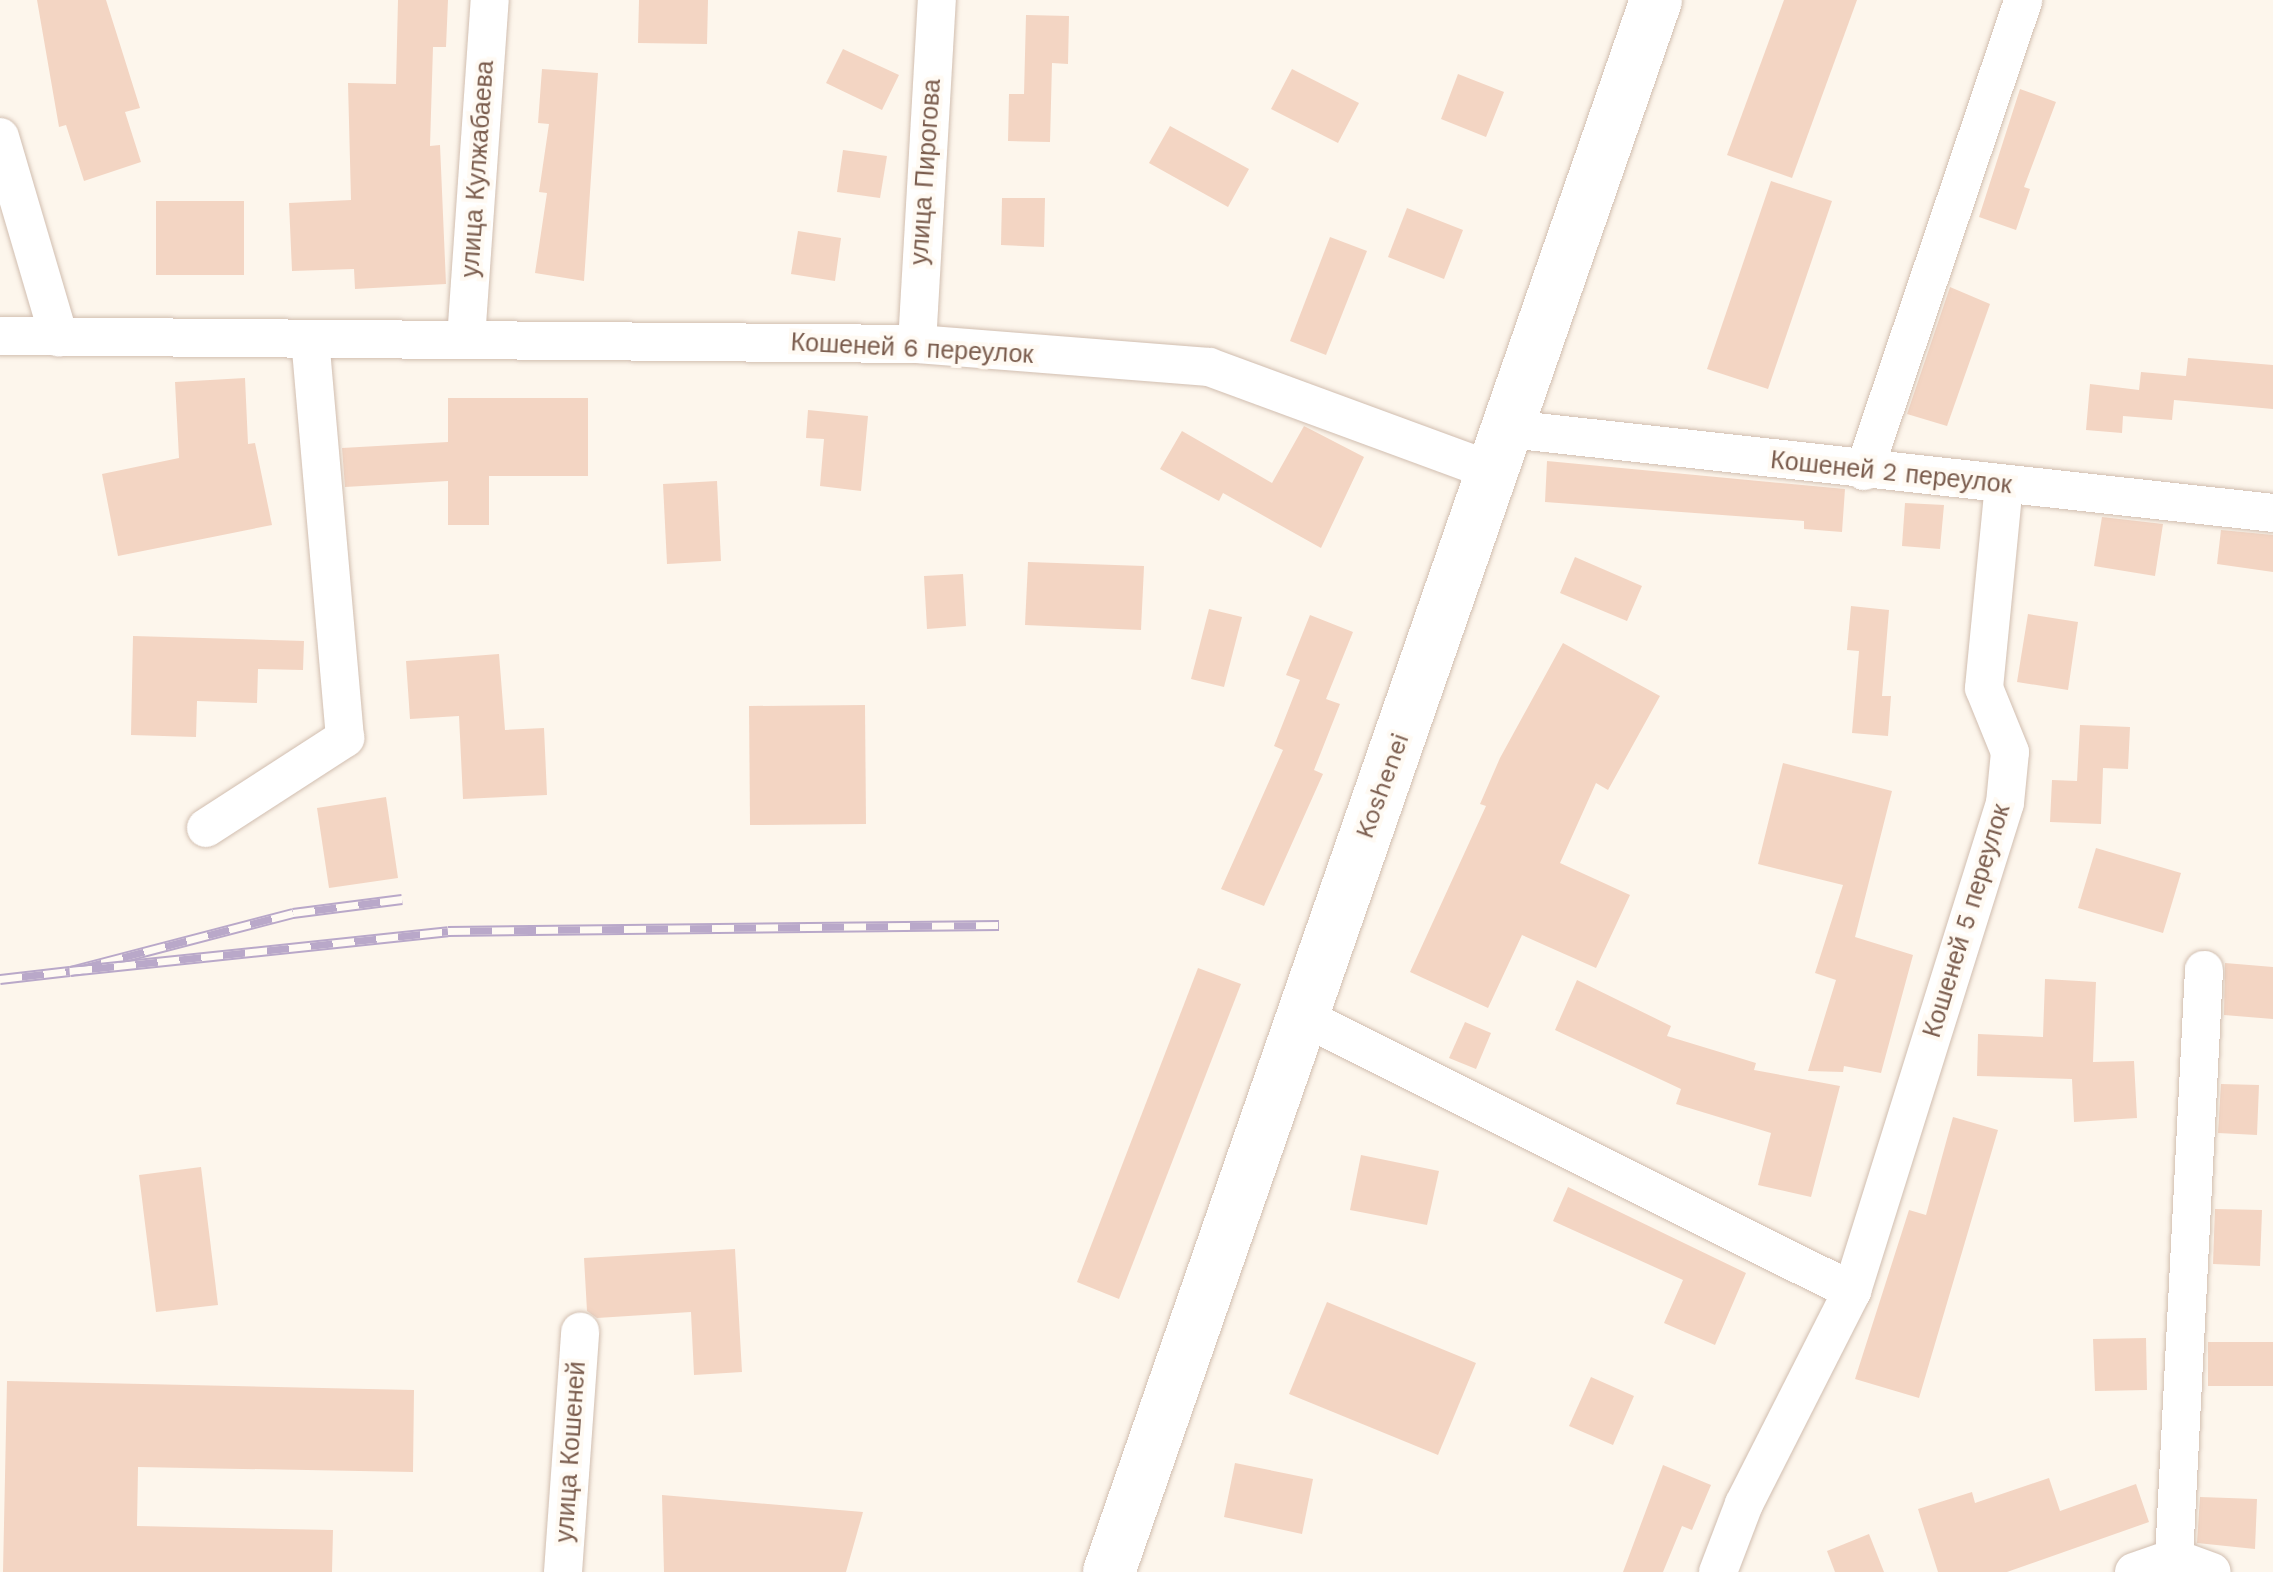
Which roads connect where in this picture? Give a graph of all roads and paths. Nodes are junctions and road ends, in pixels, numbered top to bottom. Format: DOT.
graph roads {
  1 [pos="490,0"];
  2 [pos="937,0"];
  3 [pos="1656,0"];
  4 [pos="2023,0"];
  5 [pos="0,136"];
  6 [pos="0,336"];
  7 [pos="60,337"];
  8 [pos="466,339"];
  9 [pos="310,340"];
  10 [pos="917,344"];
  11 [pos="1502,451"];
  12 [pos="1864,471"];
  13 [pos="2004,486"];
  14 [pos="2273,513"];
  15 [pos="206,828"];
  16 [pos="2204,970"];
  17 [pos="1301,1016"];
  18 [pos="1852,1291"];
  19 [pos="580,1332"];
  20 [pos="2174,1558"];
  21 [pos="563,1572"];
  22 [pos="1109,1572"];
  23 [pos="1718,1572"];
  24 [pos="2134,1572"];
  25 [pos="2212,1572"];
  1 -- 8 [label="street, улица Кулжабаева"];
  2 -- 10 [label="street, улица Пирогова"];
  3 -- 11 [label="main road, Koshenei"];
  4 -- 12 [label="street"];
  5 -- 7 [label="street"];
  6 -- 7 [label="street, Кошеней 6 переулок"];
  7 -- 9 [label="street, Кошеней 6 переулок"];
  8 -- 9 [label="street, Кошеней 6 переулок"];
  8 -- 10 [label="street, Кошеней 6 переулок"];
  9 -- 15 [label="street"];
  10 -- 11 [label="street, Кошеней 6 переулок"];
  11 -- 12 [label="street, Кошеней 2 переулок"];
  11 -- 17 [label="main road, Koshenei"];
  12 -- 13 [label="street, Кошеней 2 переулок"];
  13 -- 14 [label="street, Кошеней 2 переулок"];
  13 -- 18 [label="street, Кошеней 5 переулок"];
  16 -- 20 [label="street"];
  17 -- 18 [label="street"];
  17 -- 22 [label="main road, Koshenei"];
  18 -- 23 [label="street, Кошеней 5 переулок"];
  19 -- 21 [label="street, улица Кошеней"];
  20 -- 24 [label="street"];
  20 -- 25 [label="street"];
}
